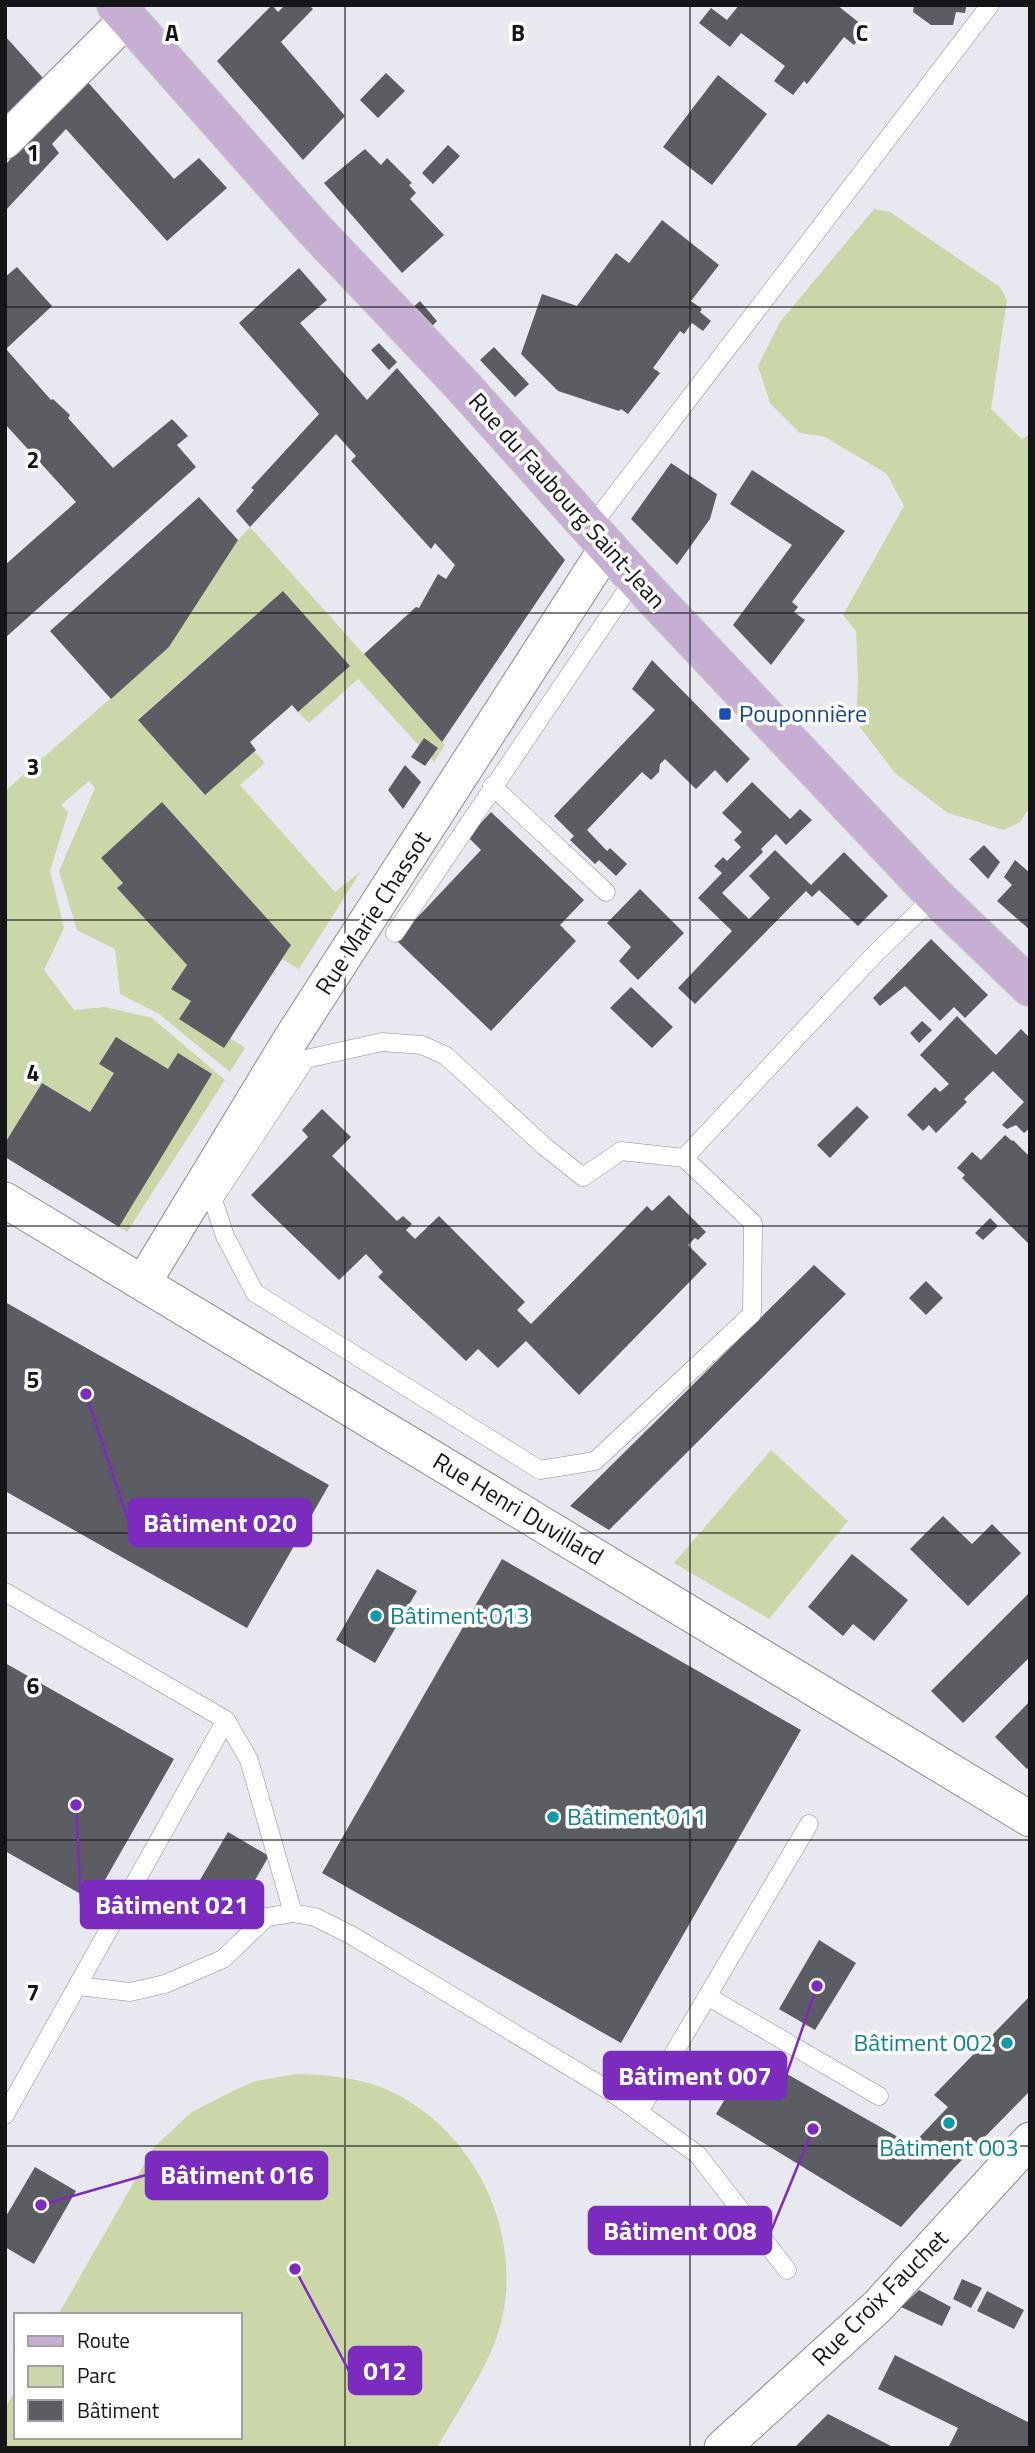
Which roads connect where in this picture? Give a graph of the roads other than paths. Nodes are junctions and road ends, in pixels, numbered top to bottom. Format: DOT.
graph roads {
  1 [pos="990,5"];
  2 [pos="127,17"];
  3 [pos="5,141"];
  4 [pos="601,538"];
  5 [pos="635,578"];
  6 [pos="492,786"];
  7 [pos="606,892"];
  8 [pos="936,896"];
  9 [pos="395,933"];
  10 [pos="1030,987"];
  11 [pos="684,1158"];
  12 [pos="5,1200"];
  13 [pos="142,1283"];
  14 [pos="5,1592"];
  15 [pos="226,1720"];
  16 [pos="1030,1819"];
  17 [pos="809,1824"];
  18 [pos="293,1913"];
  19 [pos="78,1986"];
  20 [pos="707,1996"];
  21 [pos="879,2096"];
  22 [pos="639,2112"];
  23 [pos="5,2115"];
  24 [pos="1030,2140"];
  25 [pos="787,2270"];
  26 [pos="722,2448"];
  1 -- 4 [label="lane"];
  2 -- 3 [label="street"];
  2 -- 4 [label="main road, Rue du Faubourg Saint-Jean"];
  4 -- 5 [label="main road, Rue du Faubourg Saint-Jean"];
  4 -- 13 [label="street, Rue Marie Chassot"];
  5 -- 6 [label="lane"];
  5 -- 8 [label="main road, Rue du Faubourg Saint-Jean"];
  6 -- 7 [label="lane"];
  6 -- 9 [label="lane"];
  8 -- 10 [label="main road, Rue du Faubourg Saint-Jean"];
  8 -- 11 [label="lane"];
  11 -- 11 [label="lane"];
  12 -- 13 [label="street, Rue Henri Duvillard"];
  13 -- 16 [label="street, Rue Henri Duvillard"];
  14 -- 15 [label="lane"];
  15 -- 18 [label="lane"];
  15 -- 19 [label="lane"];
  17 -- 20 [label="lane"];
  18 -- 19 [label="lane"];
  18 -- 22 [label="lane"];
  19 -- 23 [label="lane"];
  20 -- 21 [label="lane"];
  20 -- 22 [label="lane"];
  22 -- 25 [label="lane"];
  24 -- 26 [label="street, Rue Croix Fauchet"];
}
